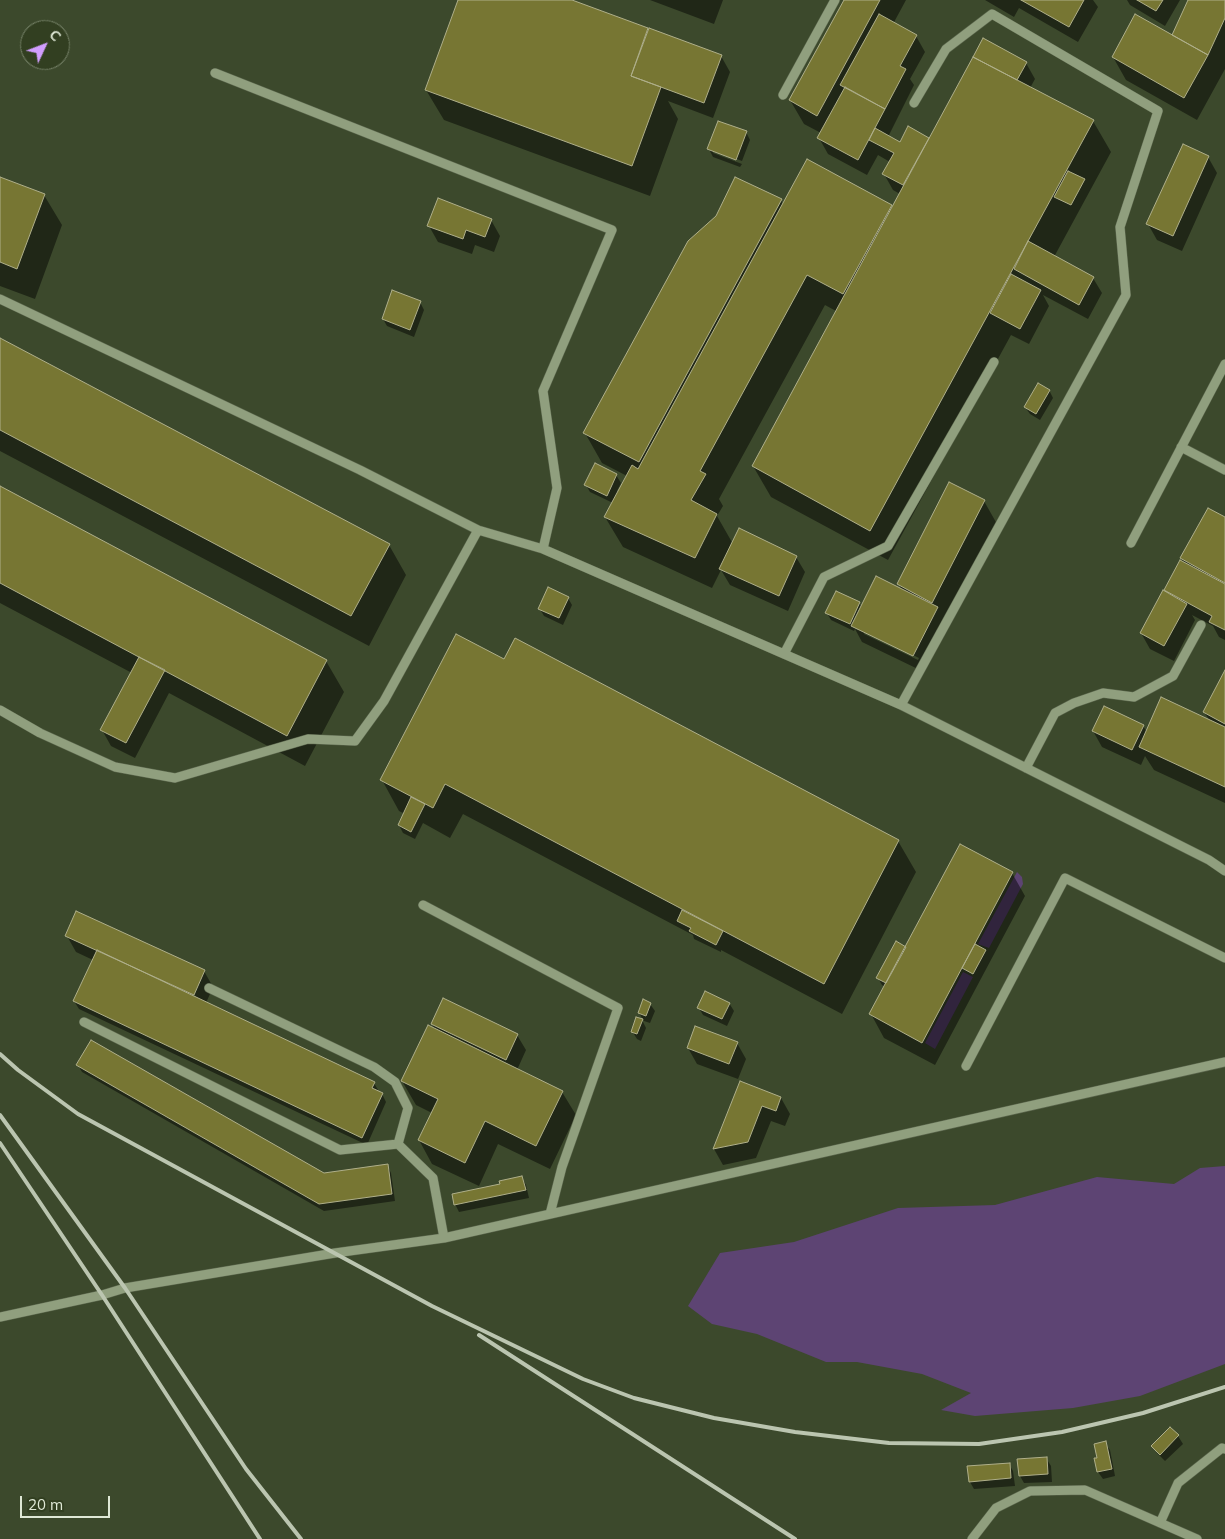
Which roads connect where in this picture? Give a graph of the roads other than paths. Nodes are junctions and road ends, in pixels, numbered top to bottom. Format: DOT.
graph roads {
  1 [pos="835,0"];
  2 [pos="215,73"];
  3 [pos="783,95"];
  4 [pos="914,104"];
  5 [pos="0,299"];
  6 [pos="994,362"];
  7 [pos="1225,364"];
  8 [pos="1182,447"];
  9 [pos="1225,470"];
  10 [pos="478,530"];
  11 [pos="1131,543"];
  12 [pos="543,548"];
  13 [pos="1201,624"];
  14 [pos="784,654"];
  15 [pos="901,705"];
  16 [pos="0,710"];
  17 [pos="1026,768"];
  18 [pos="1225,871"];
  19 [pos="423,905"];
  20 [pos="1225,958"];
  21 [pos="209,988"];
  22 [pos="84,1022"];
  23 [pos="1225,1062"];
  24 [pos="966,1066"];
  25 [pos="398,1144"];
  26 [pos="550,1214"];
  27 [pos="444,1238"];
  28 [pos="0,1317"];
  29 [pos="1225,1449"];
  30 [pos="1160,1523"];
  31 [pos="972,1539"];
  32 [pos="1196,1539"];
  1 -- 3 [label="lane"];
  2 -- 12 [label="lane"];
  4 -- 15 [label="lane"];
  5 -- 10 [label="lane"];
  6 -- 14 [label="lane"];
  7 -- 8 [label="lane"];
  8 -- 9 [label="lane"];
  8 -- 11 [label="lane"];
  10 -- 12 [label="lane"];
  10 -- 16 [label="lane"];
  12 -- 14 [label="lane"];
  13 -- 17 [label="lane"];
  14 -- 15 [label="lane"];
  15 -- 17 [label="lane"];
  17 -- 18 [label="lane"];
  19 -- 26 [label="lane"];
  20 -- 24 [label="lane"];
  21 -- 25 [label="lane"];
  22 -- 25 [label="lane"];
  23 -- 26 [label="lane"];
  25 -- 27 [label="lane"];
  26 -- 27 [label="lane"];
  27 -- 28 [label="lane"];
  29 -- 30 [label="lane"];
  30 -- 31 [label="lane"];
  30 -- 32 [label="lane"];
}
